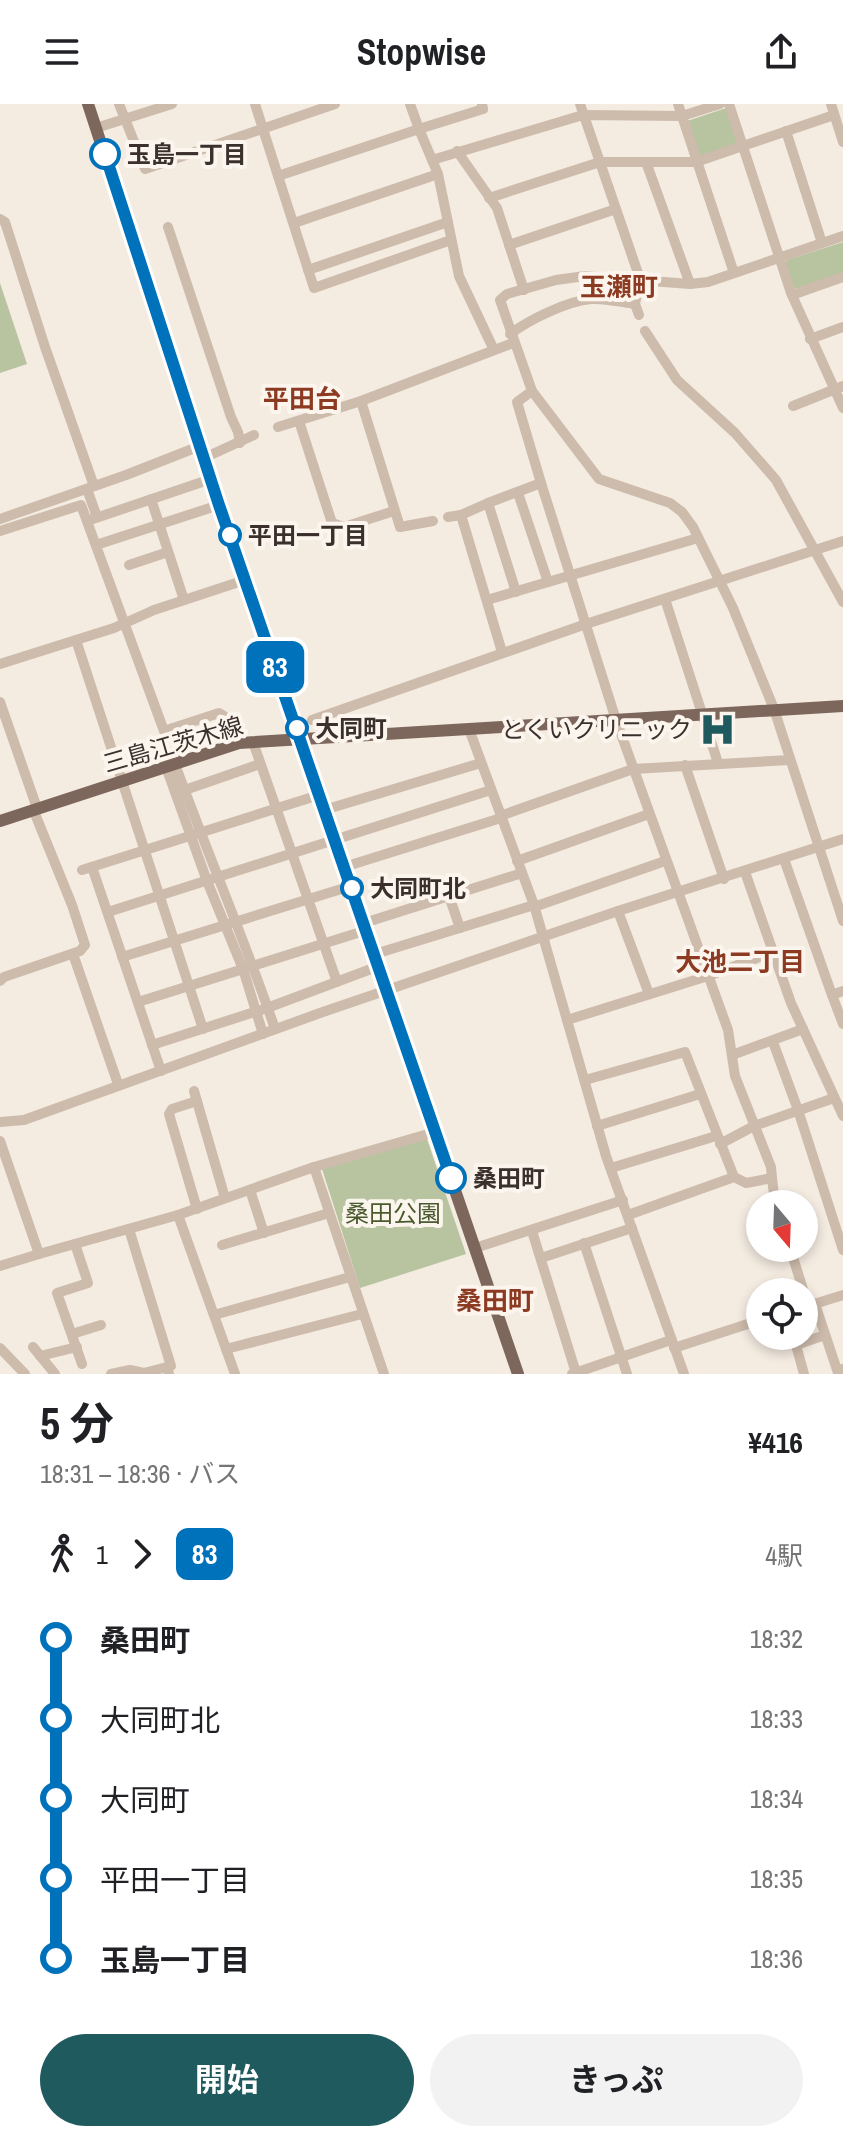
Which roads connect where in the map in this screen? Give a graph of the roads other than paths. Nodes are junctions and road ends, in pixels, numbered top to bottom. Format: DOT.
graph roads {
  1 [pos="88,104"];
  2 [pos="119,104"];
  3 [pos="172,104"];
  4 [pos="255,104"];
  5 [pos="335,104"];
  6 [pos="410,104"];
  7 [pos="482,104"];
  8 [pos="629,104"];
  9 [pos="678,104"];
  10 [pos="720,104"];
  11 [pos="729,104"];
  12 [pos="582,110"];
  13 [pos="833,110"];
  14 [pos="634,115"];
  15 [pos="682,116"];
  16 [pos="125,119"];
  17 [pos="96,128"];
  18 [pos="419,129"];
  19 [pos="263,130"];
  20 [pos="786,131"];
  21 [pos="843,142"];
  22 [pos="742,146"];
  23 [pos="457,151"];
  24 [pos="432,160"];
  25 [pos="600,162"];
  26 [pos="646,162"];
  27 [pos="696,162"];
  28 [pos="438,174"];
  29 [pos="278,176"];
  30 [pos="489,198"];
  31 [pos="616,209"];
  32 [pos="0,219"];
  33 [pos="448,222"];
  34 [pos="294,223"];
  35 [pos="168,227"];
  36 [pos="843,236"];
  37 [pos="451,240"];
  38 [pos="822,243"];
  39 [pos="379,245"];
  40 [pos="509,245"];
  41 [pos="778,257"];
  42 [pos="386,261"];
  43 [pos="308,270"];
  44 [pos="734,273"];
  45 [pos="843,277"];
  46 [pos="640,279"];
  47 [pos="690,284"];
  48 [pos="524,290"];
  49 [pos="792,295"];
  50 [pos="635,304"];
  51 [pos="639,315"];
  52 [pos="843,327"];
  53 [pos="645,331"];
  54 [pos="512,339"];
  55 [pos="810,339"];
  56 [pos="494,350"];
  57 [pos="838,388"];
  58 [pos="532,391"];
  59 [pos="361,401"];
  60 [pos="793,406"];
  61 [pos="843,408"];
  62 [pos="299,421"];
  63 [pos="278,427"];
  64 [pos="254,435"];
  65 [pos="240,443"];
  66 [pos="202,452"];
  67 [pos="211,479"];
  68 [pos="541,483"];
  69 [pos="90,487"];
  70 [pos="518,493"];
  71 [pos="151,499"];
  72 [pos="488,503"];
  73 [pos="219,505"];
  74 [pos="394,511"];
  75 [pos="461,515"];
  76 [pos="448,517"];
  77 [pos="0,519"];
  78 [pos="92,519"];
  79 [pos="433,521"];
  80 [pos="159,525"];
  81 [pos="0,531"];
  82 [pos="698,538"];
  83 [pos="843,541"];
  84 [pos="96,545"];
  85 [pos="814,550"];
  86 [pos="168,552"];
  87 [pos="129,565"];
  88 [pos="571,575"];
  89 [pos="245,580"];
  90 [pos="548,582"];
  91 [pos="719,582"];
  92 [pos="516,592"];
  93 [pos="665,599"];
  94 [pos="184,600"];
  95 [pos="487,600"];
  96 [pos="843,602"];
  97 [pos="126,623"];
  98 [pos="586,624"];
  99 [pos="76,640"];
  100 [pos="502,652"];
  101 [pos="0,664"];
  102 [pos="0,702"];
  103 [pos="843,706"];
  104 [pos="774,709"];
  105 [pos="702,714"];
  106 [pos="312,720"];
  107 [pos="616,720"];
  108 [pos="173,728"];
  109 [pos="469,729"];
  110 [pos="300,739"];
  111 [pos="253,742"];
  112 [pos="235,745"];
  113 [pos="790,760"];
  114 [pos="481,763"];
  115 [pos="718,763"];
  116 [pos="175,764"];
  117 [pos="260,764"];
  118 [pos="685,765"];
  119 [pos="633,769"];
  120 [pos="121,782"];
  121 [pos="491,790"];
  122 [pos="180,791"];
  123 [pos="319,795"];
  124 [pos="35,809"];
  125 [pos="276,809"];
  126 [pos="324,810"];
  127 [pos="649,814"];
  128 [pos="501,817"];
  129 [pos="0,821"];
  130 [pos="195,834"];
  131 [pos="335,839"];
  132 [pos="843,839"];
  133 [pos="818,846"];
  134 [pos="143,850"];
  135 [pos="292,853"];
  136 [pos="784,859"];
  137 [pos="517,861"];
  138 [pos="665,861"];
  139 [pos="344,867"];
  140 [pos="745,872"];
  141 [pos="522,873"];
  142 [pos="212,879"];
  143 [pos="724,879"];
  144 [pos="351,886"];
  145 [pos="677,894"];
  146 [pos="159,896"];
  147 [pos="449,896"];
  148 [pos="308,899"];
  149 [pos="534,906"];
  150 [pos="618,911"];
  151 [pos="108,912"];
  152 [pos="843,921"];
  153 [pos="230,923"];
  154 [pos="365,926"];
  155 [pos="460,928"];
  156 [pos="544,938"];
  157 [pos="173,940"];
  158 [pos="323,944"];
  159 [pos="773,952"];
  160 [pos="73,954"];
  161 [pos="122,957"];
  162 [pos="377,960"];
  163 [pos="248,968"];
  164 [pos="708,976"];
  165 [pos="0,981"];
  166 [pos="337,982"];
  167 [pos="188,986"];
  168 [pos="388,991"];
  169 [pos="838,993"];
  170 [pos="649,994"];
  171 [pos="138,1002"];
  172 [pos="267,1008"];
  173 [pos="256,1011"];
  174 [pos="567,1020"];
  175 [pos="843,1024"];
  176 [pos="203,1029"];
  177 [pos="275,1029"];
  178 [pos="803,1029"];
  179 [pos="263,1034"];
  180 [pos="773,1042"];
  181 [pos="152,1045"];
  182 [pos="732,1055"];
  183 [pos="161,1071"];
  184 [pos="585,1080"];
  185 [pos="118,1084"];
  186 [pos="700,1094"];
  187 [pos="834,1098"];
  188 [pos="798,1110"];
  189 [pos="843,1116"];
  190 [pos="0,1122"];
  191 [pos="597,1126"];
  192 [pos="754,1126"];
  193 [pos="435,1132"];
  194 [pos="718,1140"];
  195 [pos="0,1141"];
  196 [pos="314,1167"];
  197 [pos="611,1168"];
  198 [pos="734,1177"];
  199 [pos="772,1178"];
  200 [pos="250,1190"];
  201 [pos="773,1190"];
  202 [pos="225,1198"];
  203 [pos="623,1200"];
  204 [pos="197,1209"];
  205 [pos="329,1213"];
  206 [pos="178,1215"];
  207 [pos="628,1215"];
  208 [pos="632,1228"];
  209 [pos="129,1229"];
  210 [pos="532,1231"];
  211 [pos="264,1233"];
  212 [pos="584,1243"];
  213 [pos="75,1244"];
  214 [pos="222,1245"];
  215 [pos="475,1248"];
  216 [pos="843,1250"];
  217 [pos="39,1254"];
  218 [pos="541,1258"];
  219 [pos="0,1266"];
  220 [pos="350,1277"];
  221 [pos="843,1295"];
  222 [pos="818,1302"];
  223 [pos="362,1314"];
  224 [pos="214,1315"];
  225 [pos="818,1322"];
  226 [pos="746,1324"];
  227 [pos="101,1325"];
  228 [pos="72,1334"];
  229 [pos="825,1335"];
  230 [pos="673,1344"];
  231 [pos="77,1347"];
  232 [pos="0,1348"];
  233 [pos="226,1349"];
  234 [pos="622,1359"];
  235 [pos="82,1364"];
  236 [pos="843,1369"];
  237 [pos="168,1370"];
  238 [pos="130,1372"];
  239 [pos="574,1373"];
  240 [pos="25,1374"];
  241 [pos="55,1374"];
  242 [pos="111,1374"];
  243 [pos="235,1374"];
  244 [pos="384,1374"];
  245 [pos="518,1374"];
  246 [pos="627,1374"];
  247 [pos="684,1374"];
  248 [pos="804,1374"];
  1 -- 17 [label="main road"];
  2 -- 16 [label="street"];
  3 -- 16 [label="street"];
  4 -- 19 [label="street"];
  5 -- 19 [label="street"];
  6 -- 18 [label="street"];
  7 -- 18 [label="street"];
  8 -- 14 [label="street"];
  9 -- 15 [label="street"];
  10 -- 15 [label="street"];
  11 -- 22 [label="street"];
  12 -- 14 [label="street"];
  12 -- 23 [label="street"];
  12 -- 25 [label="street"];
  13 -- 20 [label="street"];
  13 -- 21 [label="street"];
  14 -- 15 [label="street"];
  15 -- 27 [label="street"];
  16 -- 17 [label="street"];
  16 -- 19 [label="street"];
  17 -- 66 [label="main road"];
  18 -- 24 [label="street"];
  18 -- 29 [label="street"];
  19 -- 29 [label="street"];
  20 -- 22 [label="street"];
  20 -- 38 [label="street"];
  22 -- 27 [label="street"];
  22 -- 41 [label="street"];
  23 -- 24 [label="street"];
  23 -- 30 [label="street"];
  24 -- 28 [label="street"];
  25 -- 26 [label="street"];
  25 -- 30 [label="street"];
  25 -- 31 [label="street"];
  26 -- 27 [label="street"];
  26 -- 47 [label="street"];
  27 -- 44 [label="street"];
  28 -- 33 [label="street"];
  28 -- 34 [label="street"];
  29 -- 34 [label="street"];
  30 -- 40 [label="street"];
  31 -- 40 [label="street"];
  31 -- 46 [label="street"];
  32 -- 69 [label="street"];
  33 -- 37 [label="street"];
  33 -- 39 [label="street"];
  34 -- 43 [label="street"];
  35 -- 65 [label="street"];
  36 -- 38 [label="street"];
  37 -- 42 [label="street"];
  37 -- 56 [label="street"];
  38 -- 41 [label="street"];
  39 -- 42 [label="street"];
  39 -- 43 [label="street"];
  40 -- 48 [label="street"];
  41 -- 44 [label="street"];
  41 -- 49 [label="street"];
  42 -- 43 [label="street"];
  44 -- 47 [label="street"];
  45 -- 49 [label="street"];
  46 -- 47 [label="street"];
  46 -- 48 [label="street"];
  46 -- 50 [label="street"];
  48 -- 54 [label="street"];
  49 -- 55 [label="street"];
  50 -- 51 [label="street"];
  50 -- 54 [label="street"];
  52 -- 55 [label="street"];
  53 -- 85 [label="street"];
  54 -- 56 [label="street"];
  54 -- 58 [label="street"];
  55 -- 57 [label="street"];
  56 -- 59 [label="street"];
  57 -- 60 [label="street"];
  57 -- 61 [label="street"];
  58 -- 68 [label="street"];
  58 -- 82 [label="street"];
  59 -- 62 [label="street"];
  59 -- 74 [label="street"];
  62 -- 63 [label="street"];
  62 -- 74 [label="street"];
  64 -- 65 [label="street"];
  65 -- 66 [label="street"];
  66 -- 67 [label="main road"];
  66 -- 69 [label="street"];
  67 -- 71 [label="street"];
  67 -- 73 [label="main road"];
  68 -- 70 [label="street"];
  68 -- 88 [label="street"];
  69 -- 77 [label="street"];
  69 -- 78 [label="street"];
  70 -- 72 [label="street"];
  70 -- 90 [label="street"];
  71 -- 78 [label="street"];
  71 -- 80 [label="street"];
  72 -- 75 [label="street"];
  72 -- 92 [label="street"];
  73 -- 80 [label="street"];
  73 -- 89 [label="main road"];
  74 -- 79 [label="street"];
  75 -- 76 [label="street"];
  75 -- 95 [label="street"];
  78 -- 81 [label="street"];
  78 -- 84 [label="street"];
  80 -- 84 [label="street"];
  80 -- 86 [label="street"];
  82 -- 88 [label="street"];
  82 -- 91 [label="street"];
  83 -- 85 [label="street"];
  84 -- 97 [label="street"];
  85 -- 91 [label="street"];
  85 -- 96 [label="street"];
  86 -- 87 [label="street"];
  86 -- 94 [label="street"];
  88 -- 90 [label="street"];
  88 -- 98 [label="street"];
  89 -- 94 [label="street"];
  89 -- 110 [label="main road"];
  90 -- 92 [label="street"];
  91 -- 93 [label="street"];
  91 -- 104 [label="street"];
  92 -- 95 [label="street"];
  93 -- 98 [label="street"];
  93 -- 105 [label="street"];
  94 -- 97 [label="street"];
  95 -- 100 [label="street"];
  97 -- 99 [label="street"];
  97 -- 108 [label="street"];
  98 -- 100 [label="street"];
  98 -- 107 [label="street"];
  99 -- 101 [label="street"];
  99 -- 120 [label="street"];
  100 -- 106 [label="street"];
  102 -- 124 [label="street"];
  103 -- 104 [label="main road, 三島江茨木線"];
  104 -- 105 [label="main road, 三島江茨木線"];
  104 -- 113 [label="street"];
  105 -- 107 [label="main road, 三島江茨木線"];
  105 -- 115 [label="street"];
  107 -- 109 [label="main road, 三島江茨木線"];
  107 -- 119 [label="street"];
  108 -- 112 [label="street"];
  108 -- 116 [label="street"];
  109 -- 110 [label="main road, 三島江茨木線"];
  109 -- 114 [label="street"];
  110 -- 111 [label="main road, 三島江茨木線"];
  110 -- 123 [label="main road"];
  111 -- 112 [label="main road, 三島江茨木線"];
  111 -- 117 [label="street"];
  112 -- 116 [label="main road, 三島江茨木線"];
  113 -- 115 [label="street"];
  113 -- 133 [label="street"];
  114 -- 121 [label="street"];
  114 -- 126 [label="street"];
  115 -- 118 [label="street"];
  116 -- 120 [label="main road, 三島江茨木線"];
  116 -- 122 [label="street"];
  117 -- 122 [label="street"];
  117 -- 125 [label="street"];
  118 -- 119 [label="street"];
  118 -- 143 [label="street"];
  119 -- 127 [label="street"];
  119 -- 128 [label="street"];
  120 -- 124 [label="main road, 三島江茨木線"];
  120 -- 134 [label="street"];
  121 -- 128 [label="street"];
  121 -- 131 [label="street"];
  122 -- 130 [label="street"];
  123 -- 125 [label="street"];
  123 -- 126 [label="main road"];
  124 -- 129 [label="main road, 三島江茨木線"];
  124 -- 160 [label="street"];
  125 -- 130 [label="street"];
  125 -- 135 [label="street"];
  126 -- 131 [label="main road"];
  127 -- 137 [label="street"];
  127 -- 138 [label="street"];
  128 -- 137 [label="street"];
  128 -- 139 [label="street"];
  130 -- 134 [label="street"];
  130 -- 142 [label="street"];
  131 -- 135 [label="street"];
  131 -- 139 [label="main road"];
  132 -- 133 [label="street"];
  133 -- 136 [label="street"];
  133 -- 152 [label="street"];
  134 -- 146 [label="street"];
  134 -- 151 [label="street"];
  135 -- 142 [label="street"];
  135 -- 148 [label="street"];
  136 -- 140 [label="street"];
  136 -- 169 [label="street"];
  137 -- 141 [label="street"];
  138 -- 145 [label="street"];
  138 -- 149 [label="street"];
  139 -- 144 [label="main road"];
  140 -- 143 [label="street"];
  140 -- 159 [label="street"];
  141 -- 147 [label="street"];
  141 -- 149 [label="street"];
  142 -- 146 [label="street"];
  142 -- 153 [label="street"];
  143 -- 145 [label="street"];
  144 -- 148 [label="street"];
  144 -- 154 [label="main road"];
  145 -- 150 [label="street"];
  145 -- 164 [label="street"];
  146 -- 151 [label="street"];
  146 -- 157 [label="street"];
  147 -- 154 [label="street"];
  147 -- 155 [label="street"];
  148 -- 153 [label="street"];
  148 -- 158 [label="street"];
  149 -- 155 [label="street"];
  149 -- 156 [label="street"];
  150 -- 156 [label="street"];
  150 -- 170 [label="street"];
  151 -- 161 [label="street"];
  153 -- 157 [label="street"];
  153 -- 163 [label="street"];
  154 -- 158 [label="street"];
  154 -- 162 [label="main road"];
  155 -- 162 [label="street"];
  156 -- 168 [label="street"];
  156 -- 174 [label="street"];
  157 -- 161 [label="street"];
  157 -- 167 [label="street"];
  158 -- 163 [label="street"];
  158 -- 166 [label="street"];
  159 -- 164 [label="street"];
  159 -- 178 [label="street"];
  160 -- 165 [label="street"];
  160 -- 185 [label="street"];
  161 -- 171 [label="street"];
  162 -- 166 [label="street"];
  162 -- 168 [label="main road"];
  163 -- 167 [label="street"];
  163 -- 172 [label="street"];
  163 -- 173 [label="street"];
  164 -- 170 [label="street"];
  164 -- 182 [label="street"];
  166 -- 172 [label="street"];
  167 -- 171 [label="street"];
  167 -- 176 [label="street"];
  168 -- 177 [label="street"];
  168 -- 193 [label="main road"];
  169 -- 175 [label="street"];
  170 -- 174 [label="street"];
  171 -- 181 [label="street"];
  172 -- 173 [label="street"];
  172 -- 177 [label="street"];
  173 -- 176 [label="street"];
  173 -- 179 [label="street"];
  174 -- 184 [label="street"];
  176 -- 181 [label="street"];
  177 -- 179 [label="street"];
  178 -- 180 [label="street"];
  178 -- 187 [label="street"];
  179 -- 183 [label="street"];
  180 -- 182 [label="street"];
  180 -- 188 [label="street"];
  181 -- 183 [label="street"];
  182 -- 192 [label="street"];
  183 -- 185 [label="street"];
  184 -- 186 [label="street"];
  184 -- 191 [label="street"];
  185 -- 190 [label="street"];
  186 -- 191 [label="street"];
  186 -- 194 [label="street"];
  187 -- 188 [label="street"];
  187 -- 189 [label="street"];
  188 -- 192 [label="street"];
  188 -- 216 [label="street"];
  191 -- 197 [label="street"];
  192 -- 194 [label="street"];
  192 -- 199 [label="street"];
  193 -- 196 [label="street"];
  193 -- 215 [label="main road"];
  194 -- 197 [label="street"];
  194 -- 198 [label="street"];
  195 -- 217 [label="street"];
  196 -- 200 [label="street"];
  196 -- 205 [label="street"];
  197 -- 203 [label="street"];
  198 -- 199 [label="street"];
  198 -- 207 [label="street"];
  199 -- 201 [label="street"];
  200 -- 202 [label="street"];
  200 -- 211 [label="street"];
  202 -- 204 [label="street"];
  202 -- 204 [label="street"];
  203 -- 207 [label="street"];
  203 -- 210 [label="street"];
  204 -- 206 [label="street"];
  205 -- 211 [label="street"];
  205 -- 220 [label="street"];
  206 -- 209 [label="street"];
  206 -- 224 [label="street"];
  207 -- 208 [label="street"];
  208 -- 212 [label="street"];
  208 -- 230 [label="street"];
  209 -- 213 [label="street"];
  209 -- 237 [label="street"];
  210 -- 215 [label="street"];
  210 -- 218 [label="street"];
  211 -- 214 [label="street"];
  212 -- 218 [label="street"];
  212 -- 234 [label="street"];
  213 -- 217 [label="street"];
  213 -- 228 [label="street"];
  215 -- 245 [label="main road"];
  217 -- 219 [label="street"];
  218 -- 239 [label="street"];
  220 -- 223 [label="street"];
  220 -- 224 [label="street"];
  221 -- 222 [label="street"];
  223 -- 233 [label="street"];
  223 -- 244 [label="street"];
  224 -- 233 [label="street"];
  225 -- 229 [label="street"];
  226 -- 230 [label="street"];
  227 -- 228 [label="street"];
  228 -- 231 [label="street"];
  229 -- 236 [label="street"];
  229 -- 248 [label="street"];
  230 -- 234 [label="street"];
  230 -- 247 [label="street"];
  231 -- 235 [label="street"];
  231 -- 241 [label="street"];
  232 -- 240 [label="street"];
  233 -- 243 [label="street"];
  234 -- 239 [label="street"];
  234 -- 246 [label="street"];
  237 -- 238 [label="street"];
  238 -- 242 [label="street"];
}
